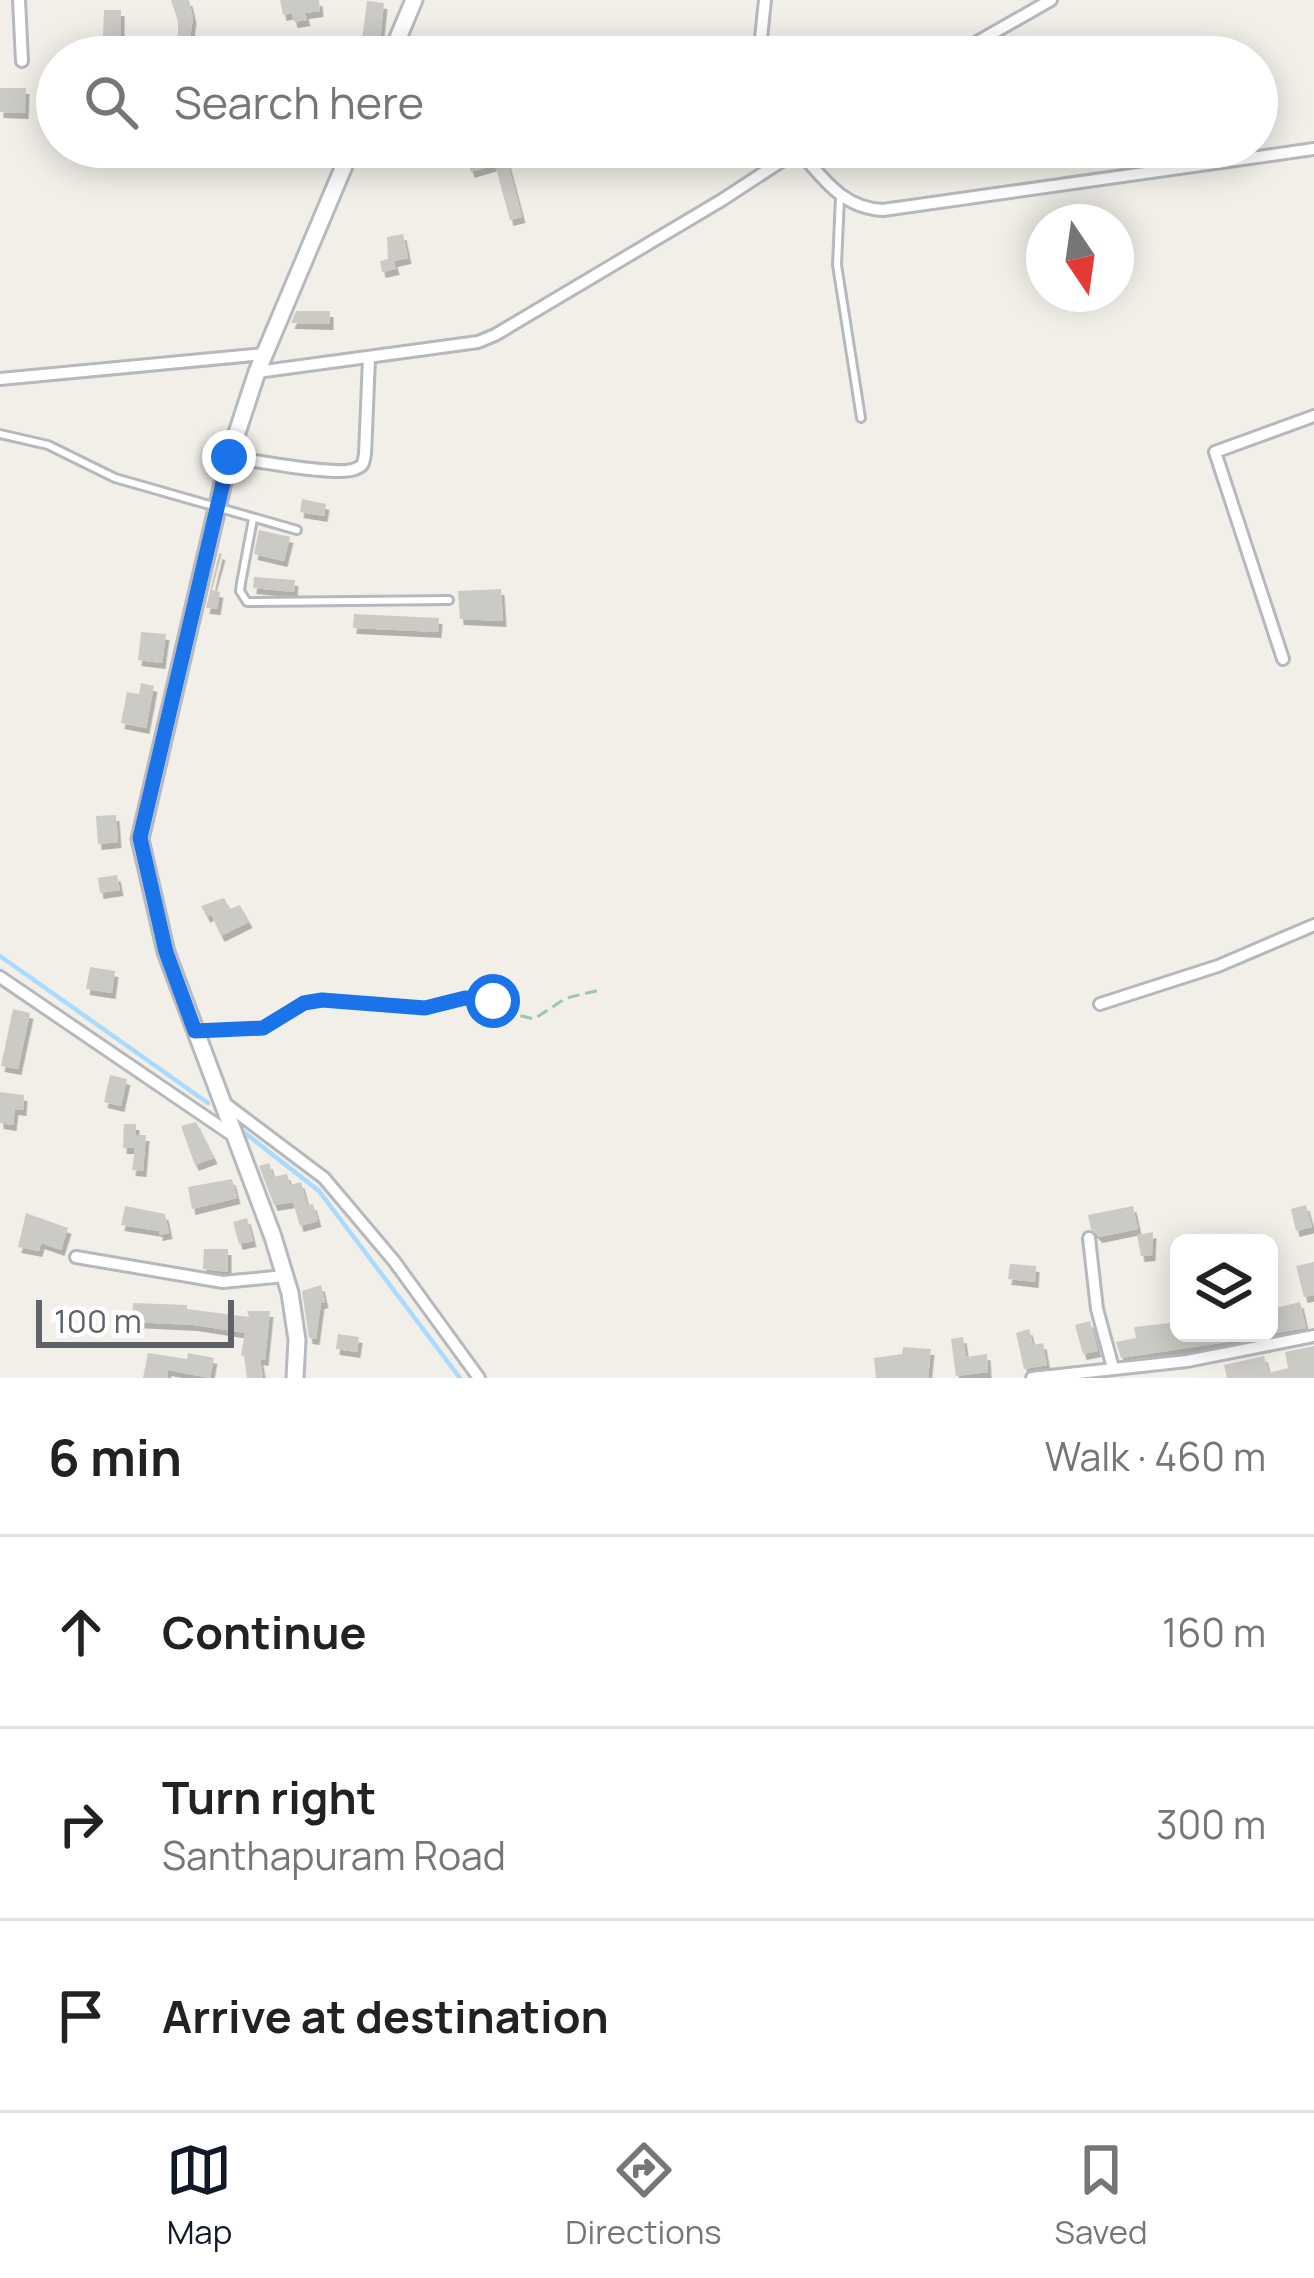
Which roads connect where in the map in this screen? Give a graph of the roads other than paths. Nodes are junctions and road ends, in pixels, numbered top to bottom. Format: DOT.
graph roads {
  1 [pos="19,0"];
  2 [pos="414,0"];
  3 [pos="765,0"];
  4 [pos="1051,0"];
  5 [pos="399,36"];
  6 [pos="761,36"];
  7 [pos="988,36"];
  8 [pos="22,61"];
  9 [pos="1314,149"];
  10 [pos="1278,154"];
  11 [pos="343,168"];
  12 [pos="770,168"];
  13 [pos="816,168"];
  14 [pos="1180,168"];
  15 [pos="840,197"];
  16 [pos="368,358"];
  17 [pos="261,364"];
  18 [pos="0,380"];
  19 [pos="1314,416"];
  20 [pos="861,418"];
  21 [pos="0,434"];
  22 [pos="229,457"];
  23 [pos="214,506"];
  24 [pos="254,518"];
  25 [pos="297,530"];
  26 [pos="449,600"];
  27 [pos="1283,659"];
  28 [pos="1314,925"];
  29 [pos="0,977"];
  30 [pos="1100,1004"];
  31 [pos="220,1100"];
  32 [pos="236,1137"];
  33 [pos="1089,1238"];
  34 [pos="76,1256"];
  35 [pos="285,1276"];
  36 [pos="1314,1336"];
  37 [pos="1113,1368"];
  38 [pos="1088,1374"];
  39 [pos="295,1378"];
  40 [pos="479,1378"];
  41 [pos="1031,1378"];
  1 -- 8 [label="street"];
  2 -- 5 [label="main road"];
  3 -- 6 [label="street"];
  4 -- 7 [label="street"];
  9 -- 10 [label="street"];
  11 -- 17 [label="main road"];
  12 -- 16 [label="street"];
  13 -- 15 [label="street"];
  14 -- 15 [label="street"];
  15 -- 20 [label="lane"];
  16 -- 17 [label="street"];
  16 -- 22 [label="street"];
  17 -- 18 [label="street"];
  17 -- 22 [label="main road"];
  19 -- 27 [label="street"];
  21 -- 23 [label="lane"];
  22 -- 23 [label="main road"];
  23 -- 24 [label="lane"];
  23 -- 31 [label="main road"];
  24 -- 25 [label="lane"];
  24 -- 26 [label="lane"];
  28 -- 30 [label="street"];
  29 -- 32 [label="street"];
  31 -- 32 [label="main road"];
  31 -- 40 [label="street"];
  32 -- 35 [label="main road"];
  33 -- 37 [label="street"];
  34 -- 35 [label="street"];
  35 -- 39 [label="main road"];
  36 -- 37 [label="street"];
  37 -- 38 [label="street"];
  38 -- 41 [label="street"];
}
